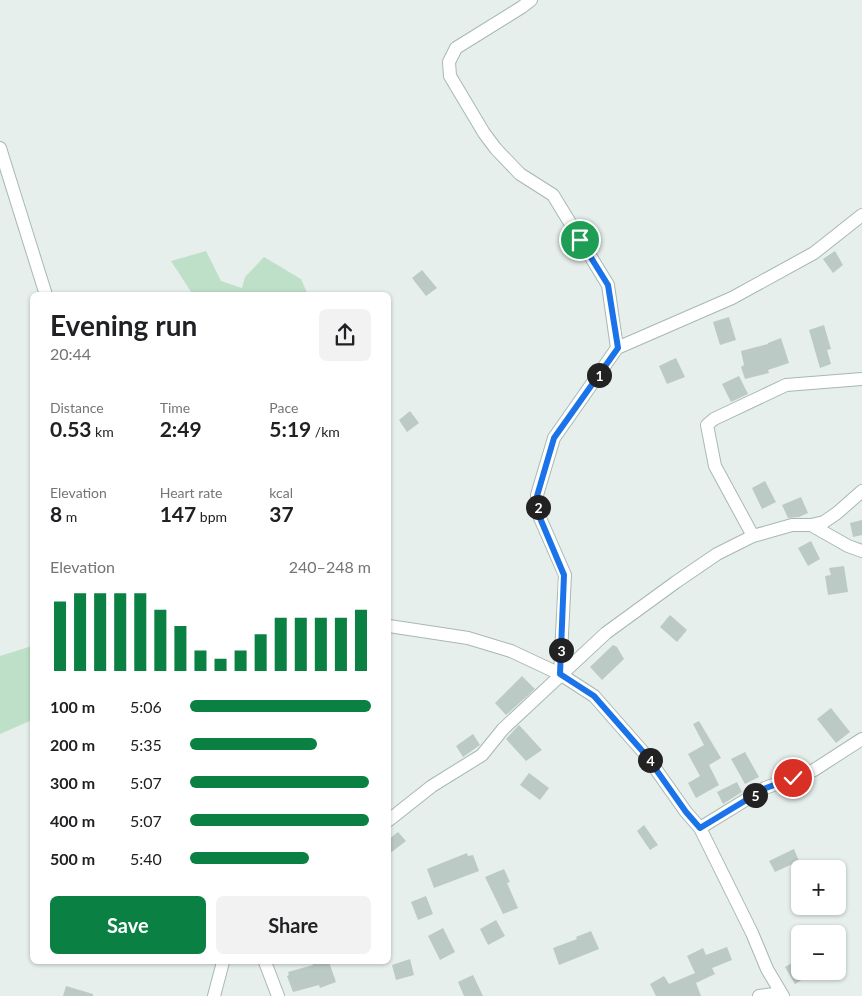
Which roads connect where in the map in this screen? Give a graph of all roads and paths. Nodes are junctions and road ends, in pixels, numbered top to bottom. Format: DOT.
graph roads {
  1 [pos="531,0"];
  2 [pos="0,148"];
  3 [pos="862,215"];
  4 [pos="45,292"];
  5 [pos="618,348"];
  6 [pos="862,379"];
  7 [pos="862,491"];
  8 [pos="811,525"];
  9 [pos="753,536"];
  10 [pos="862,551"];
  11 [pos="391,626"];
  12 [pos="560,674"];
  13 [pos="862,739"];
  14 [pos="391,818"];
  15 [pos="700,828"];
  16 [pos="222,964"];
  17 [pos="266,964"];
  18 [pos="782,994"];
  19 [pos="214,996"];
  20 [pos="278,996"];
  21 [pos="759,996"];
  1 -- 5 [label="street"];
  2 -- 4 [label="street"];
  3 -- 5 [label="street"];
  5 -- 12 [label="street"];
  6 -- 9 [label="street"];
  7 -- 8 [label="street"];
  8 -- 9 [label="street"];
  8 -- 10 [label="street"];
  9 -- 12 [label="street"];
  11 -- 12 [label="street"];
  12 -- 14 [label="street"];
  12 -- 15 [label="street"];
  13 -- 15 [label="street"];
  15 -- 18 [label="street"];
  16 -- 19 [label="street"];
  17 -- 20 [label="street"];
  18 -- 21 [label="street"];
}
